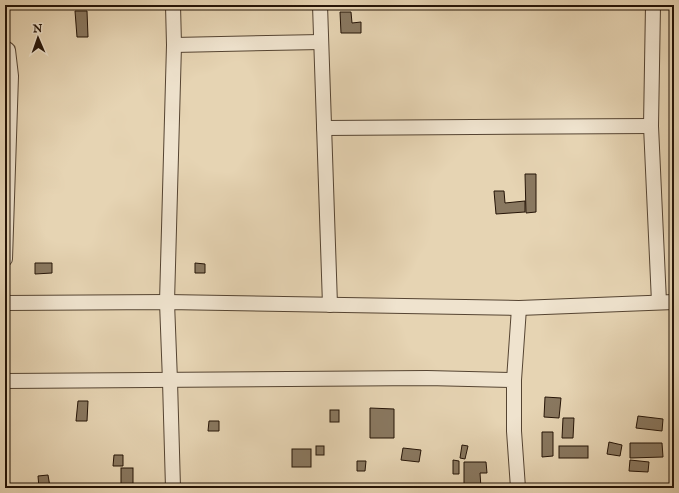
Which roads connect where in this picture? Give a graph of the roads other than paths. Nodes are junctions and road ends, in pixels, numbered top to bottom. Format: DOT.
graph roads {
  1 [pos="173,5"];
  2 [pos="320,5"];
  3 [pos="653,5"];
  4 [pos="322,42"];
  5 [pos="174,45"];
  6 [pos="5,48"];
  7 [pos="651,126"];
  8 [pos="324,128"];
  9 [pos="7,133"];
  10 [pos="5,259"];
  11 [pos="167,302"];
  12 [pos="659,302"];
  13 [pos="674,302"];
  14 [pos="5,303"];
  15 [pos="330,305"];
  16 [pos="520,308"];
  17 [pos="170,380"];
  18 [pos="514,380"];
  19 [pos="5,381"];
  20 [pos="173,488"];
  21 [pos="518,488"];
  1 -- 5 [label="street"];
  2 -- 4 [label="street"];
  3 -- 7 [label="street"];
  4 -- 5 [label="street"];
  4 -- 8 [label="street"];
  5 -- 11 [label="street"];
  6 -- 9 [label="street"];
  7 -- 8 [label="street"];
  7 -- 12 [label="street"];
  8 -- 15 [label="street"];
  9 -- 10 [label="street"];
  11 -- 14 [label="street"];
  11 -- 15 [label="street"];
  11 -- 17 [label="street"];
  12 -- 13 [label="street"];
  12 -- 16 [label="street"];
  15 -- 16 [label="street"];
  16 -- 18 [label="street"];
  17 -- 18 [label="street"];
  17 -- 19 [label="street"];
  17 -- 20 [label="street"];
  18 -- 21 [label="street"];
}
